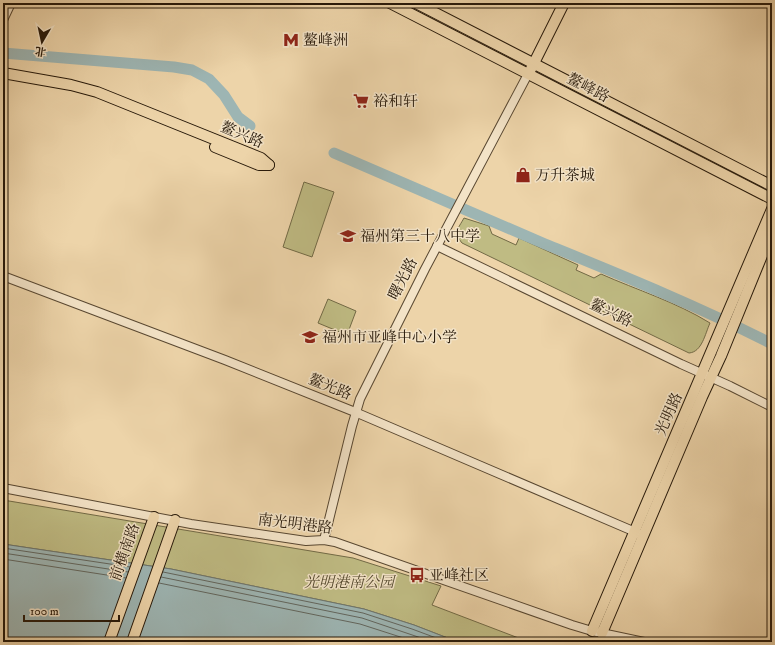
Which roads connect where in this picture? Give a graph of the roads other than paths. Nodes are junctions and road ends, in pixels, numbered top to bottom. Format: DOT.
graph roads {
  1 [pos="11,3"];
  2 [pos="390,3"];
  3 [pos="416,3"];
  4 [pos="564,3"];
  5 [pos="3,20"];
  6 [pos="533,64"];
  7 [pos="3,73"];
  8 [pos="528,74"];
  9 [pos="3,79"];
  10 [pos="772,186"];
  11 [pos="772,199"];
  12 [pos="772,209"];
  13 [pos="772,231"];
  14 [pos="437,246"];
  15 [pos="3,276"];
  16 [pos="732,313"];
  17 [pos="707,375"];
  18 [pos="772,407"];
  19 [pos="355,412"];
  20 [pos="3,488"];
  21 [pos="154,517"];
  22 [pos="175,520"];
  23 [pos="638,533"];
  24 [pos="324,540"];
  25 [pos="597,632"];
  26 [pos="109,642"];
  27 [pos="132,642"];
  28 [pos="644,642"];
  1 -- 5 [label="street"];
  2 -- 8 [label="main road, 鳌峰路"];
  3 -- 6 [label="main road, 鳌峰路"];
  4 -- 6 [label="main road, 曙光路"];
  6 -- 8 [label="main road, 曙光路"];
  6 -- 10 [label="main road, 鳌峰路"];
  7 -- 9 [label="main road, 鳌兴路"];
  8 -- 11 [label="main road, 鳌峰路"];
  8 -- 14 [label="street, 曙光路"];
  12 -- 16 [label="main road, 光明路"];
  13 -- 16 [label="main road, 光明路"];
  14 -- 17 [label="street, 鳌兴路"];
  14 -- 19 [label="street, 曙光路"];
  15 -- 19 [label="street, 鳌光路"];
  16 -- 17 [label="main road, 光明路"];
  17 -- 18 [label="street, 鳌兴路"];
  17 -- 23 [label="main road, 光明路"];
  19 -- 23 [label="street, 鳌光路"];
  19 -- 24 [label="street, 曙光路"];
  20 -- 21 [label="street, 南光明港路"];
  21 -- 22 [label="street, 南光明港路"];
  21 -- 26 [label="main road, 前横南路"];
  22 -- 24 [label="street, 南光明港路"];
  22 -- 27 [label="main road"];
  23 -- 25 [label="main road, 光明路"];
  24 -- 25 [label="street, 南光明港路"];
  25 -- 28 [label="street, 南光明港路"];
}
